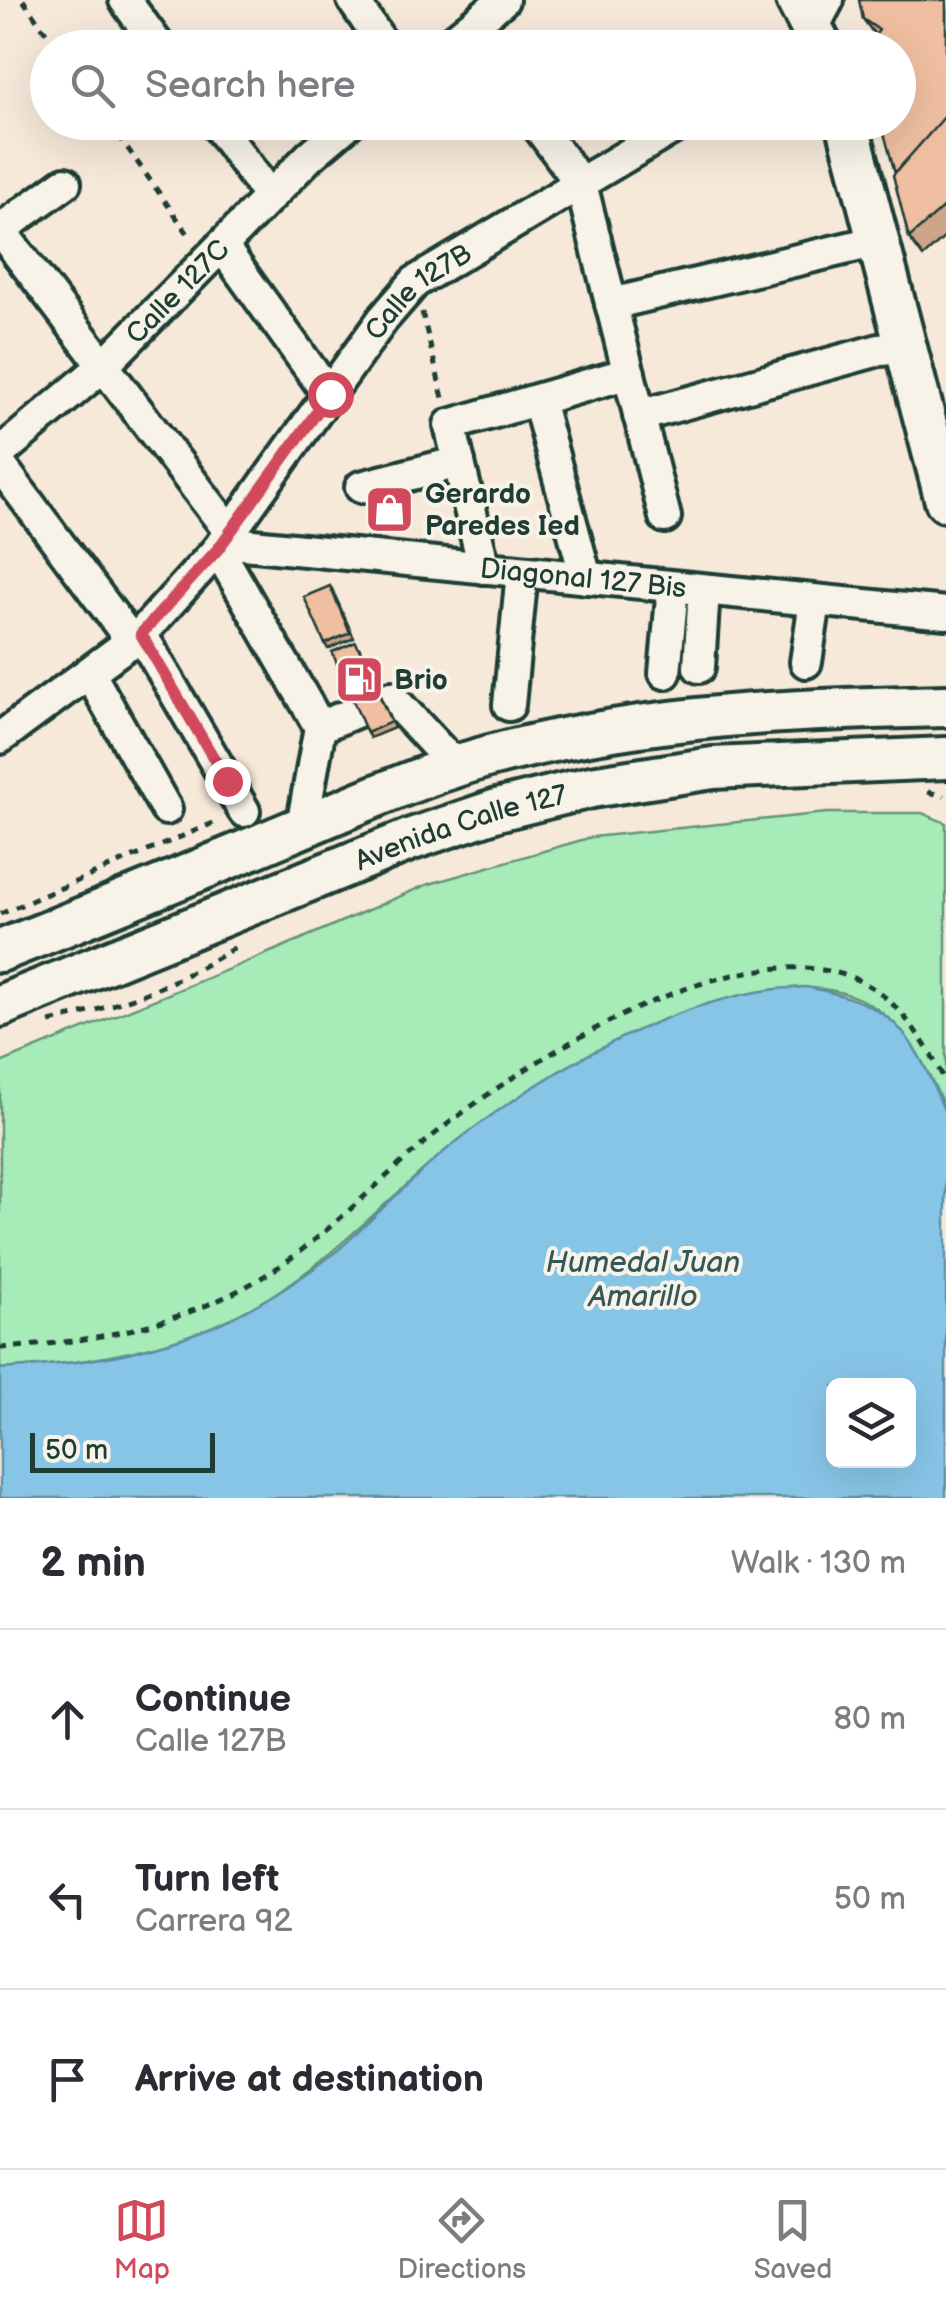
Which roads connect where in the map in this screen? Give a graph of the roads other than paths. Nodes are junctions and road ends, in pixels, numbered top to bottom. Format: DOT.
graph roads {
  1 [pos="124,0"];
  2 [pos="354,0"];
  3 [pos="503,0"];
  4 [pos="146,30"];
  5 [pos="373,30"];
  6 [pos="474,30"];
  7 [pos="228,140"];
  8 [pos="329,140"];
  9 [pos="547,140"];
  10 [pos="654,140"];
  11 [pos="852,140"];
  12 [pos="64,183"];
  13 [pos="580,184"];
  14 [pos="270,197"];
  15 [pos="0,230"];
  16 [pos="878,241"];
  17 [pos="214,253"];
  18 [pos="611,304"];
  19 [pos="906,348"];
  20 [pos="102,368"];
  21 [pos="629,374"];
  22 [pos="330,394"];
  23 [pos="538,400"];
  24 [pos="639,416"];
  25 [pos="2,450"];
  26 [pos="459,462"];
  27 [pos="360,487"];
  28 [pos="946,501"];
  29 [pos="664,517"];
  30 [pos="224,541"];
  31 [pos="484,568"];
  32 [pos="522,572"];
  33 [pos="586,578"];
  34 [pos="673,587"];
  35 [pos="704,590"];
  36 [pos="815,601"];
  37 [pos="946,614"];
  38 [pos="137,638"];
  39 [pos="806,662"];
  40 [pos="699,667"];
  41 [pos="666,672"];
  42 [pos="90,674"];
  43 [pos="509,705"];
  44 [pos="946,706"];
  45 [pos="320,728"];
  46 [pos="0,738"];
  47 [pos="456,768"];
  48 [pos="932,776"];
  49 [pos="166,809"];
  50 [pos="244,810"];
  51 [pos="302,828"];
  52 [pos="0,951"];
  53 [pos="0,1006"];
  1 -- 4 [label="street"];
  2 -- 5 [label="street"];
  3 -- 6 [label="street"];
  7 -- 14 [label="street"];
  8 -- 14 [label="street, Calle 127C"];
  9 -- 13 [label="street"];
  10 -- 13 [label="street, Calle 127B"];
  11 -- 16 [label="main road"];
  12 -- 15 [label="street"];
  13 -- 18 [label="street"];
  13 -- 22 [label="street, Calle 127B"];
  14 -- 17 [label="street, Calle 127C"];
  15 -- 20 [label="street"];
  16 -- 18 [label="street"];
  16 -- 19 [label="main road"];
  17 -- 20 [label="street, Calle 127C"];
  17 -- 22 [label="street"];
  18 -- 21 [label="street"];
  19 -- 24 [label="street"];
  19 -- 28 [label="main road"];
  20 -- 25 [label="street, Calle 127C"];
  20 -- 30 [label="street"];
  21 -- 23 [label="street"];
  21 -- 24 [label="street"];
  22 -- 30 [label="street, Calle 127B"];
  23 -- 26 [label="street"];
  23 -- 33 [label="street"];
  24 -- 29 [label="street"];
  25 -- 38 [label="street"];
  26 -- 27 [label="street"];
  26 -- 31 [label="street"];
  30 -- 31 [label="street, Diagonal 127 Bis"];
  30 -- 38 [label="street, Calle 127B"];
  30 -- 45 [label="street"];
  31 -- 32 [label="street, Diagonal 127 Bis"];
  32 -- 33 [label="street, Diagonal 127 Bis"];
  32 -- 43 [label="street"];
  33 -- 34 [label="street, Diagonal 127 Bis"];
  34 -- 35 [label="street, Diagonal 127 Bis"];
  34 -- 41 [label="street"];
  35 -- 36 [label="street, Diagonal 127 Bis"];
  35 -- 40 [label="street"];
  36 -- 37 [label="street, Diagonal 127 Bis"];
  36 -- 39 [label="street"];
  38 -- 42 [label="street, Calle 127B"];
  38 -- 50 [label="street"];
  42 -- 46 [label="street, Calle 127B"];
  42 -- 49 [label="street"];
  44 -- 47 [label="main road, Avenida Calle 127"];
  45 -- 47 [label="street"];
  45 -- 51 [label="street"];
  47 -- 51 [label="main road, Avenida Calle 127"];
  48 -- 53 [label="main road, Avenida Calle 127"];
  51 -- 52 [label="main road, Avenida Calle 127"];
}
